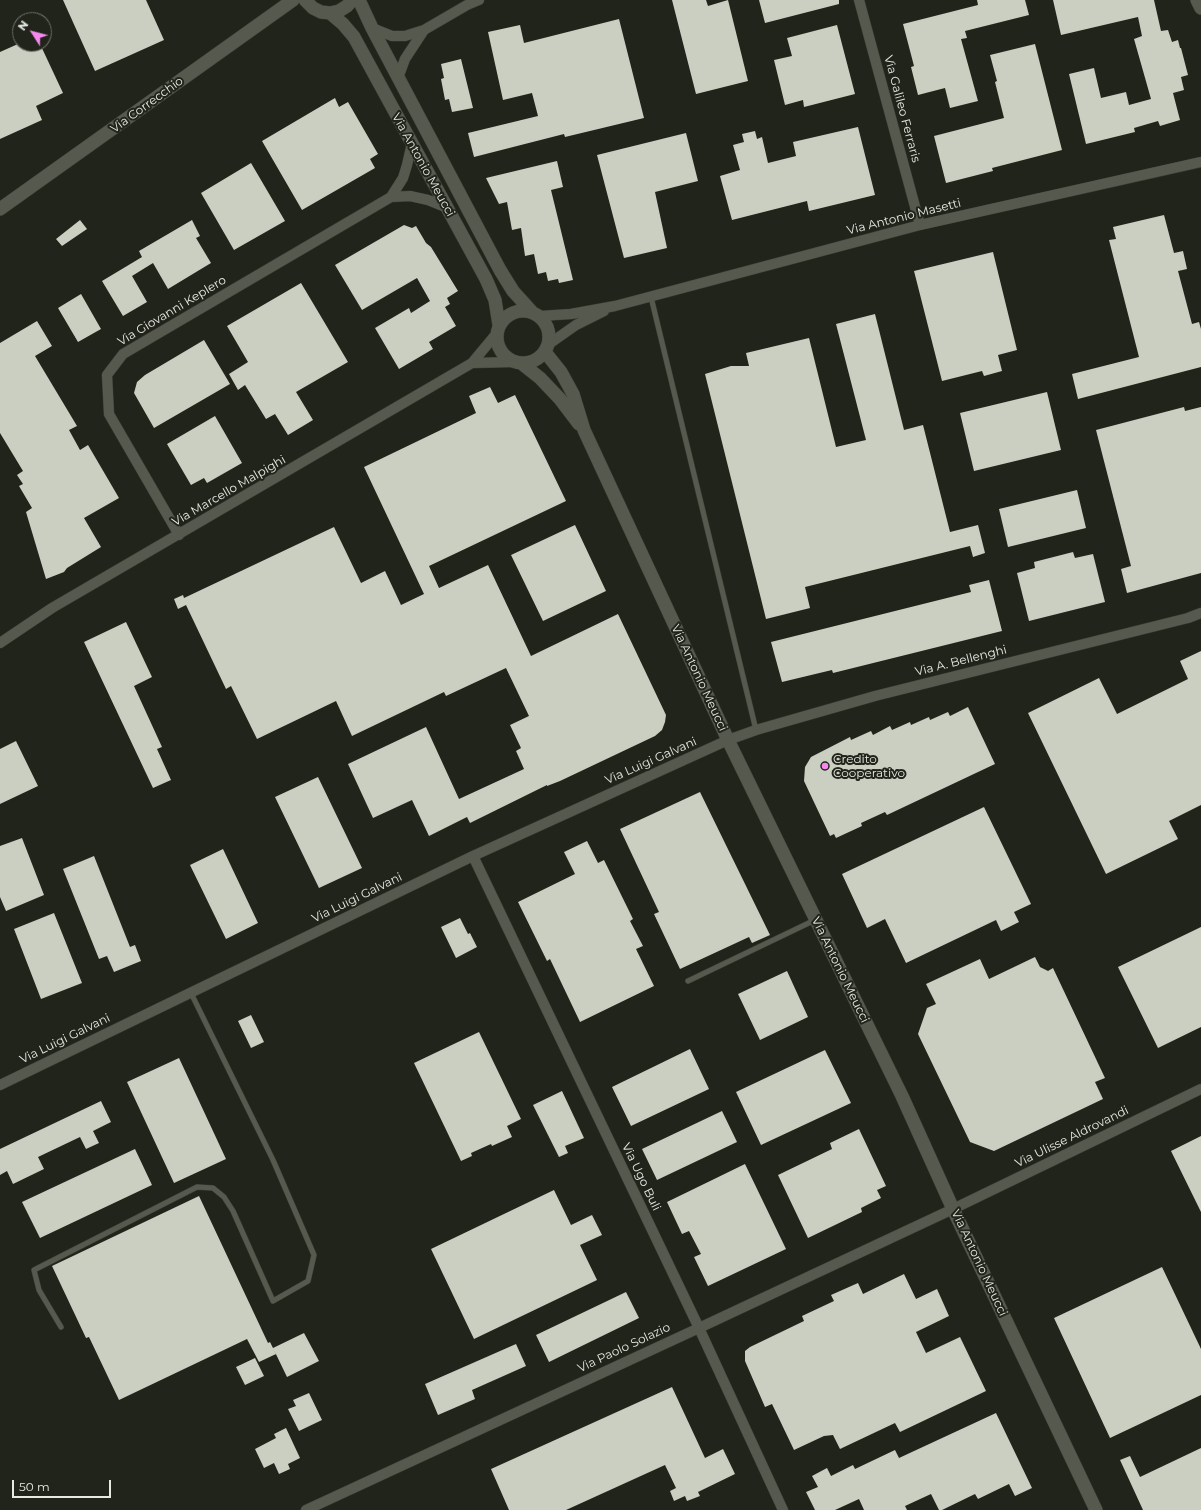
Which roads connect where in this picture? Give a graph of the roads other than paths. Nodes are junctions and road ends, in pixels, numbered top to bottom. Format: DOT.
graph roads {
  1 [pos="294,0"];
  2 [pos="305,0"];
  3 [pos="352,0"];
  4 [pos="360,0"];
  5 [pos="479,0"];
  6 [pos="859,0"];
  7 [pos="1197,0"];
  8 [pos="1201,8"];
  9 [pos="330,13"];
  10 [pos="372,28"];
  11 [pos="424,30"];
  12 [pos="398,78"];
  13 [pos="412,143"];
  14 [pos="1201,162"];
  15 [pos="391,197"];
  16 [pos="448,208"];
  17 [pos="0,210"];
  18 [pos="920,225"];
  19 [pos="651,297"];
  20 [pos="615,306"];
  21 [pos="536,314"];
  22 [pos="498,329"];
  23 [pos="547,348"];
  24 [pos="472,363"];
  25 [pos="517,363"];
  26 [pos="584,430"];
  27 [pos="179,534"];
  28 [pos="1201,613"];
  29 [pos="0,643"];
  30 [pos="756,730"];
  31 [pos="728,740"];
  32 [pos="473,856"];
  33 [pos="815,920"];
  34 [pos="688,981"];
  35 [pos="191,993"];
  36 [pos="0,1085"];
  37 [pos="1201,1089"];
  38 [pos="953,1209"];
  39 [pos="61,1327"];
  40 [pos="699,1328"];
  41 [pos="306,1510"];
  42 [pos="783,1510"];
  43 [pos="1096,1510"];
  1 -- 17 [label="street, Via Correcchio"];
  2 -- 9 [label="street"];
  3 -- 9 [label="street"];
  4 -- 10 [label="street, Via Antonio Meucci"];
  5 -- 11 [label="street"];
  6 -- 18 [label="street, Via Galileo Ferraris"];
  7 -- 8 [label="street"];
  9 -- 13 [label="street, Via Antonio Meucci"];
  10 -- 11 [label="street"];
  10 -- 12 [label="street, Via Antonio Meucci"];
  11 -- 12 [label="street"];
  12 -- 21 [label="street, Via Antonio Meucci"];
  13 -- 15 [label="street, Via Giovanni Keplero"];
  13 -- 16 [label="street, Via Antonio Meucci"];
  14 -- 18 [label="street, Via Antonio Masetti"];
  15 -- 16 [label="street, Via Giovanni Keplero"];
  15 -- 27 [label="street, Via Giovanni Keplero"];
  16 -- 22 [label="street, Via Antonio Meucci"];
  18 -- 19 [label="street, Via Antonio Masetti"];
  19 -- 20 [label="street, Via Antonio Masetti"];
  19 -- 30 [label="lane"];
  20 -- 21 [label="street, Via Antonio Masetti"];
  20 -- 23 [label="street, Via Antonio Masetti"];
  21 -- 22 [label="street"];
  21 -- 23 [label="street"];
  22 -- 24 [label="street, Via Marcello Malpighi"];
  22 -- 25 [label="street"];
  23 -- 25 [label="street"];
  23 -- 26 [label="street, Via Antonio Meucci"];
  24 -- 25 [label="street, Via Marcello Malpighi"];
  24 -- 27 [label="street, Via Marcello Malpighi"];
  25 -- 26 [label="street, Via Antonio Meucci"];
  26 -- 31 [label="street, Via Antonio Meucci"];
  27 -- 29 [label="street, Via Marcello Malpighi"];
  28 -- 30 [label="street, Via A. Bellenghi"];
  30 -- 31 [label="street, Via A. Bellenghi"];
  31 -- 32 [label="street, Via Luigi Galvani"];
  31 -- 33 [label="street, Via Antonio Meucci"];
  32 -- 35 [label="street, Via Luigi Galvani"];
  32 -- 40 [label="street, Via Ugo Buli"];
  33 -- 34 [label="lane"];
  33 -- 38 [label="street, Via Antonio Meucci"];
  35 -- 36 [label="street, Via Luigi Galvani"];
  35 -- 39 [label="lane"];
  37 -- 38 [label="street, Via Ulisse Aldrovandi"];
  38 -- 40 [label="street, Via Paolo Solazio"];
  38 -- 43 [label="street, Via Antonio Meucci"];
  40 -- 41 [label="street, Via Paolo Solazio"];
  40 -- 42 [label="street, Via Ugo Buli"];
}
